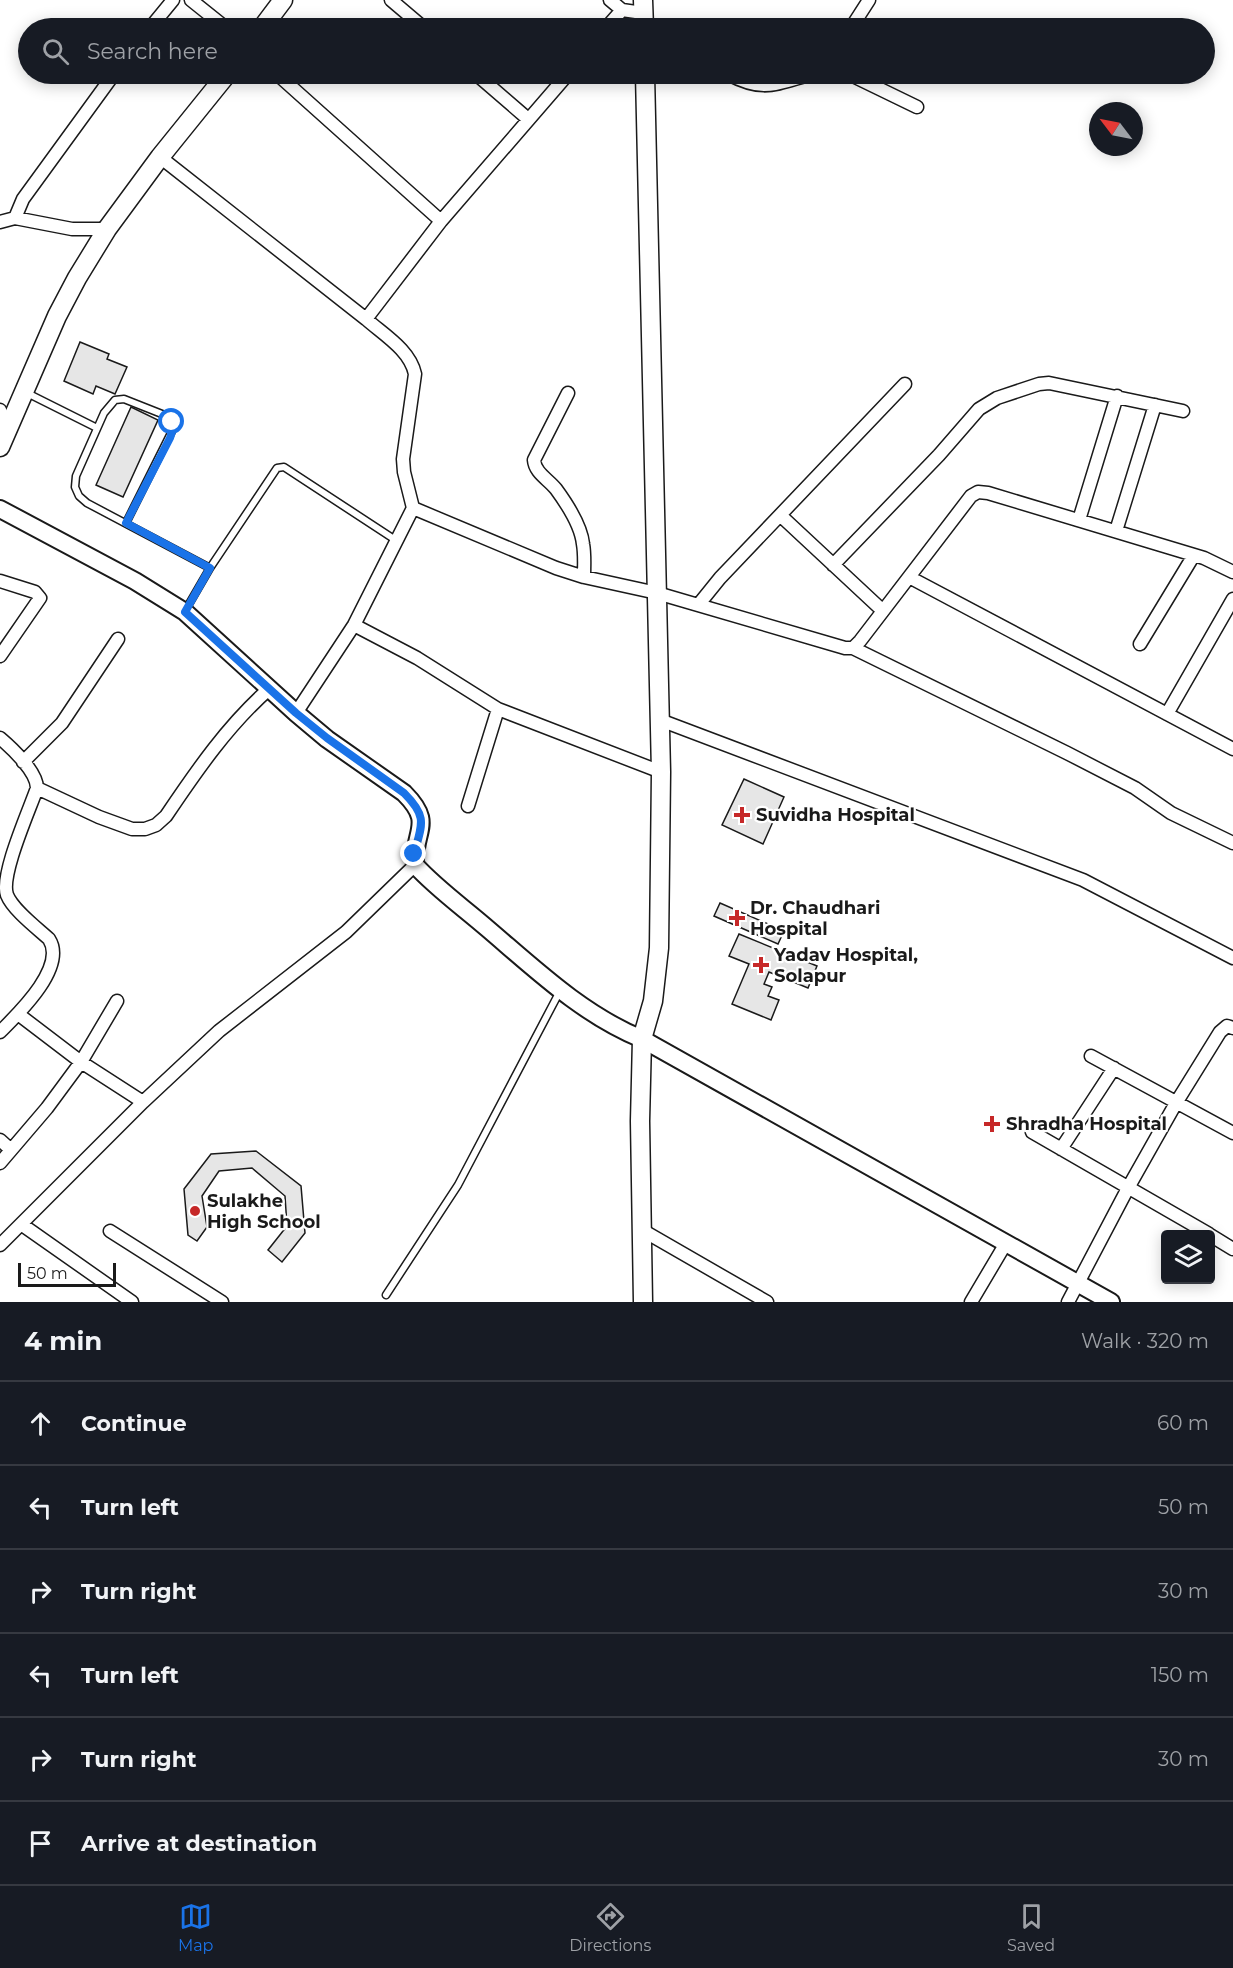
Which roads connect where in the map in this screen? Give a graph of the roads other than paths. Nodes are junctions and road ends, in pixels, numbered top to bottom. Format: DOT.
graph roads {
  1 [pos="173,0"];
  2 [pos="191,0"];
  3 [pos="284,0"];
  4 [pos="392,0"];
  5 [pos="610,0"];
  6 [pos="869,0"];
  7 [pos="622,10"];
  8 [pos="158,18"];
  9 [pos="214,18"];
  10 [pos="270,18"];
  11 [pos="413,18"];
  12 [pos="615,18"];
  13 [pos="640,18"];
  14 [pos="857,18"];
  15 [pos="107,84"];
  16 [pos="219,84"];
  17 [pos="288,84"];
  18 [pos="488,84"];
  19 [pos="559,84"];
  20 [pos="645,84"];
  21 [pos="753,84"];
  22 [pos="774,84"];
  23 [pos="870,84"];
  24 [pos="917,106"];
  25 [pos="528,119"];
  26 [pos="160,157"];
  27 [pos="15,218"];
  28 [pos="441,221"];
  29 [pos="0,222"];
  30 [pos="107,229"];
  31 [pos="366,319"];
  32 [pos="905,384"];
  33 [pos="24,391"];
  34 [pos="568,393"];
  35 [pos="1117,396"];
  36 [pos="1155,405"];
  37 [pos="0,410"];
  38 [pos="1183,411"];
  39 [pos="7,428"];
  40 [pos="97,428"];
  41 [pos="0,447"];
  42 [pos="413,508"];
  43 [pos="0,509"];
  44 [pos="780,515"];
  45 [pos="1079,520"];
  46 [pos="126,523"];
  47 [pos="1116,531"];
  48 [pos="398,540"];
  49 [pos="1194,555"];
  50 [pos="833,565"];
  51 [pos="210,568"];
  52 [pos="1233,572"];
  53 [pos="585,577"];
  54 [pos="909,577"];
  55 [pos="0,581"];
  56 [pos="657,593"];
  57 [pos="1233,599"];
  58 [pos="699,604"];
  59 [pos="883,611"];
  60 [pos="185,612"];
  61 [pos="354,625"];
  62 [pos="118,639"];
  63 [pos="1140,644"];
  64 [pos="853,648"];
  65 [pos="0,656"];
  66 [pos="270,688"];
  67 [pos="498,709"];
  68 [pos="296,713"];
  69 [pos="1167,714"];
  70 [pos="660,720"];
  71 [pos="0,738"];
  72 [pos="1233,749"];
  73 [pos="24,762"];
  74 [pos="661,771"];
  75 [pos="38,788"];
  76 [pos="468,806"];
  77 [pos="1233,843"];
  78 [pos="415,865"];
  79 [pos="1233,958"];
  80 [pos="560,990"];
  81 [pos="117,1001"];
  82 [pos="18,1014"];
  83 [pos="1233,1028"];
  84 [pos="0,1032"];
  85 [pos="642,1039"];
  86 [pos="1091,1056"];
  87 [pos="81,1062"];
  88 [pos="1114,1068"];
  89 [pos="143,1102"];
  90 [pos="1176,1103"];
  91 [pos="1032,1132"];
  92 [pos="1233,1133"];
  93 [pos="0,1140"];
  94 [pos="1061,1149"];
  95 [pos="11,1150"];
  96 [pos="0,1163"];
  97 [pos="1128,1188"];
  98 [pos="21,1224"];
  99 [pos="642,1230"];
  100 [pos="1201,1230"];
  101 [pos="110,1231"];
  102 [pos="1215,1238"];
  103 [pos="1006,1243"];
  104 [pos="0,1245"];
  105 [pos="1233,1249"];
  106 [pos="1079,1284"];
  107 [pos="386,1295"];
  108 [pos="132,1302"];
  109 [pos="222,1302"];
  110 [pos="643,1302"];
  111 [pos="767,1302"];
  112 [pos="971,1302"];
  113 [pos="1068,1302"];
  114 [pos="1112,1302"];
  1 -- 8 [label="street"];
  2 -- 9 [label="street"];
  3 -- 10 [label="main road"];
  4 -- 11 [label="street"];
  5 -- 7 [label="street"];
  6 -- 14 [label="street"];
  7 -- 12 [label="street"];
  7 -- 13 [label="street"];
  15 -- 27 [label="street"];
  16 -- 26 [label="main road"];
  17 -- 28 [label="street"];
  18 -- 25 [label="street"];
  19 -- 25 [label="street"];
  20 -- 56 [label="main road"];
  21 -- 22 [label="street"];
  23 -- 24 [label="street"];
  25 -- 28 [label="street"];
  26 -- 30 [label="main road"];
  26 -- 31 [label="street"];
  27 -- 29 [label="street"];
  27 -- 30 [label="street"];
  28 -- 31 [label="street"];
  30 -- 33 [label="main road"];
  31 -- 42 [label="street"];
  32 -- 44 [label="street"];
  33 -- 39 [label="main road"];
  33 -- 40 [label="lane"];
  34 -- 53 [label="street"];
  35 -- 36 [label="street"];
  35 -- 45 [label="street"];
  35 -- 50 [label="street"];
  36 -- 38 [label="street"];
  36 -- 47 [label="street"];
  37 -- 39 [label="street"];
  39 -- 41 [label="main road"];
  40 -- 46 [label="lane"];
  40 -- 46 [label="lane"];
  42 -- 48 [label="street"];
  42 -- 53 [label="street"];
  43 -- 60 [label="main road"];
  44 -- 50 [label="street"];
  44 -- 58 [label="street"];
  45 -- 47 [label="street"];
  45 -- 54 [label="street"];
  46 -- 51 [label="lane"];
  47 -- 49 [label="street"];
  48 -- 51 [label="lane"];
  48 -- 61 [label="street"];
  49 -- 52 [label="street"];
  49 -- 63 [label="street"];
  50 -- 59 [label="street"];
  51 -- 60 [label="lane"];
  53 -- 56 [label="street"];
  54 -- 59 [label="street"];
  54 -- 69 [label="street"];
  55 -- 65 [label="street"];
  56 -- 58 [label="street"];
  56 -- 70 [label="main road"];
  57 -- 69 [label="street"];
  58 -- 64 [label="street"];
  59 -- 64 [label="street"];
  60 -- 66 [label="main road"];
  61 -- 67 [label="street"];
  61 -- 68 [label="street"];
  62 -- 73 [label="street"];
  64 -- 77 [label="street"];
  66 -- 68 [label="main road"];
  66 -- 75 [label="street"];
  67 -- 74 [label="street"];
  67 -- 76 [label="street"];
  68 -- 78 [label="main road"];
  69 -- 72 [label="street"];
  70 -- 74 [label="main road"];
  70 -- 79 [label="street"];
  71 -- 73 [label="street"];
  73 -- 75 [label="street"];
  74 -- 85 [label="main road"];
  75 -- 82 [label="street"];
  78 -- 80 [label="main road"];
  78 -- 89 [label="street"];
  80 -- 85 [label="main road"];
  80 -- 107 [label="lane"];
  81 -- 87 [label="street"];
  82 -- 84 [label="street"];
  82 -- 87 [label="street"];
  83 -- 90 [label="street"];
  85 -- 99 [label="main road"];
  85 -- 103 [label="main road"];
  86 -- 88 [label="street"];
  87 -- 89 [label="street"];
  87 -- 95 [label="street"];
  88 -- 90 [label="street"];
  88 -- 94 [label="street"];
  89 -- 98 [label="street"];
  90 -- 92 [label="street"];
  90 -- 97 [label="street"];
  91 -- 94 [label="street"];
  93 -- 95 [label="street"];
  94 -- 97 [label="street"];
  95 -- 96 [label="street"];
  97 -- 100 [label="street"];
  97 -- 106 [label="street"];
  98 -- 104 [label="street"];
  98 -- 108 [label="street"];
  99 -- 110 [label="main road"];
  99 -- 111 [label="street"];
  101 -- 109 [label="street"];
  102 -- 105 [label="street"];
  103 -- 106 [label="main road"];
  103 -- 112 [label="street"];
  106 -- 113 [label="street"];
  106 -- 114 [label="main road"];
}
